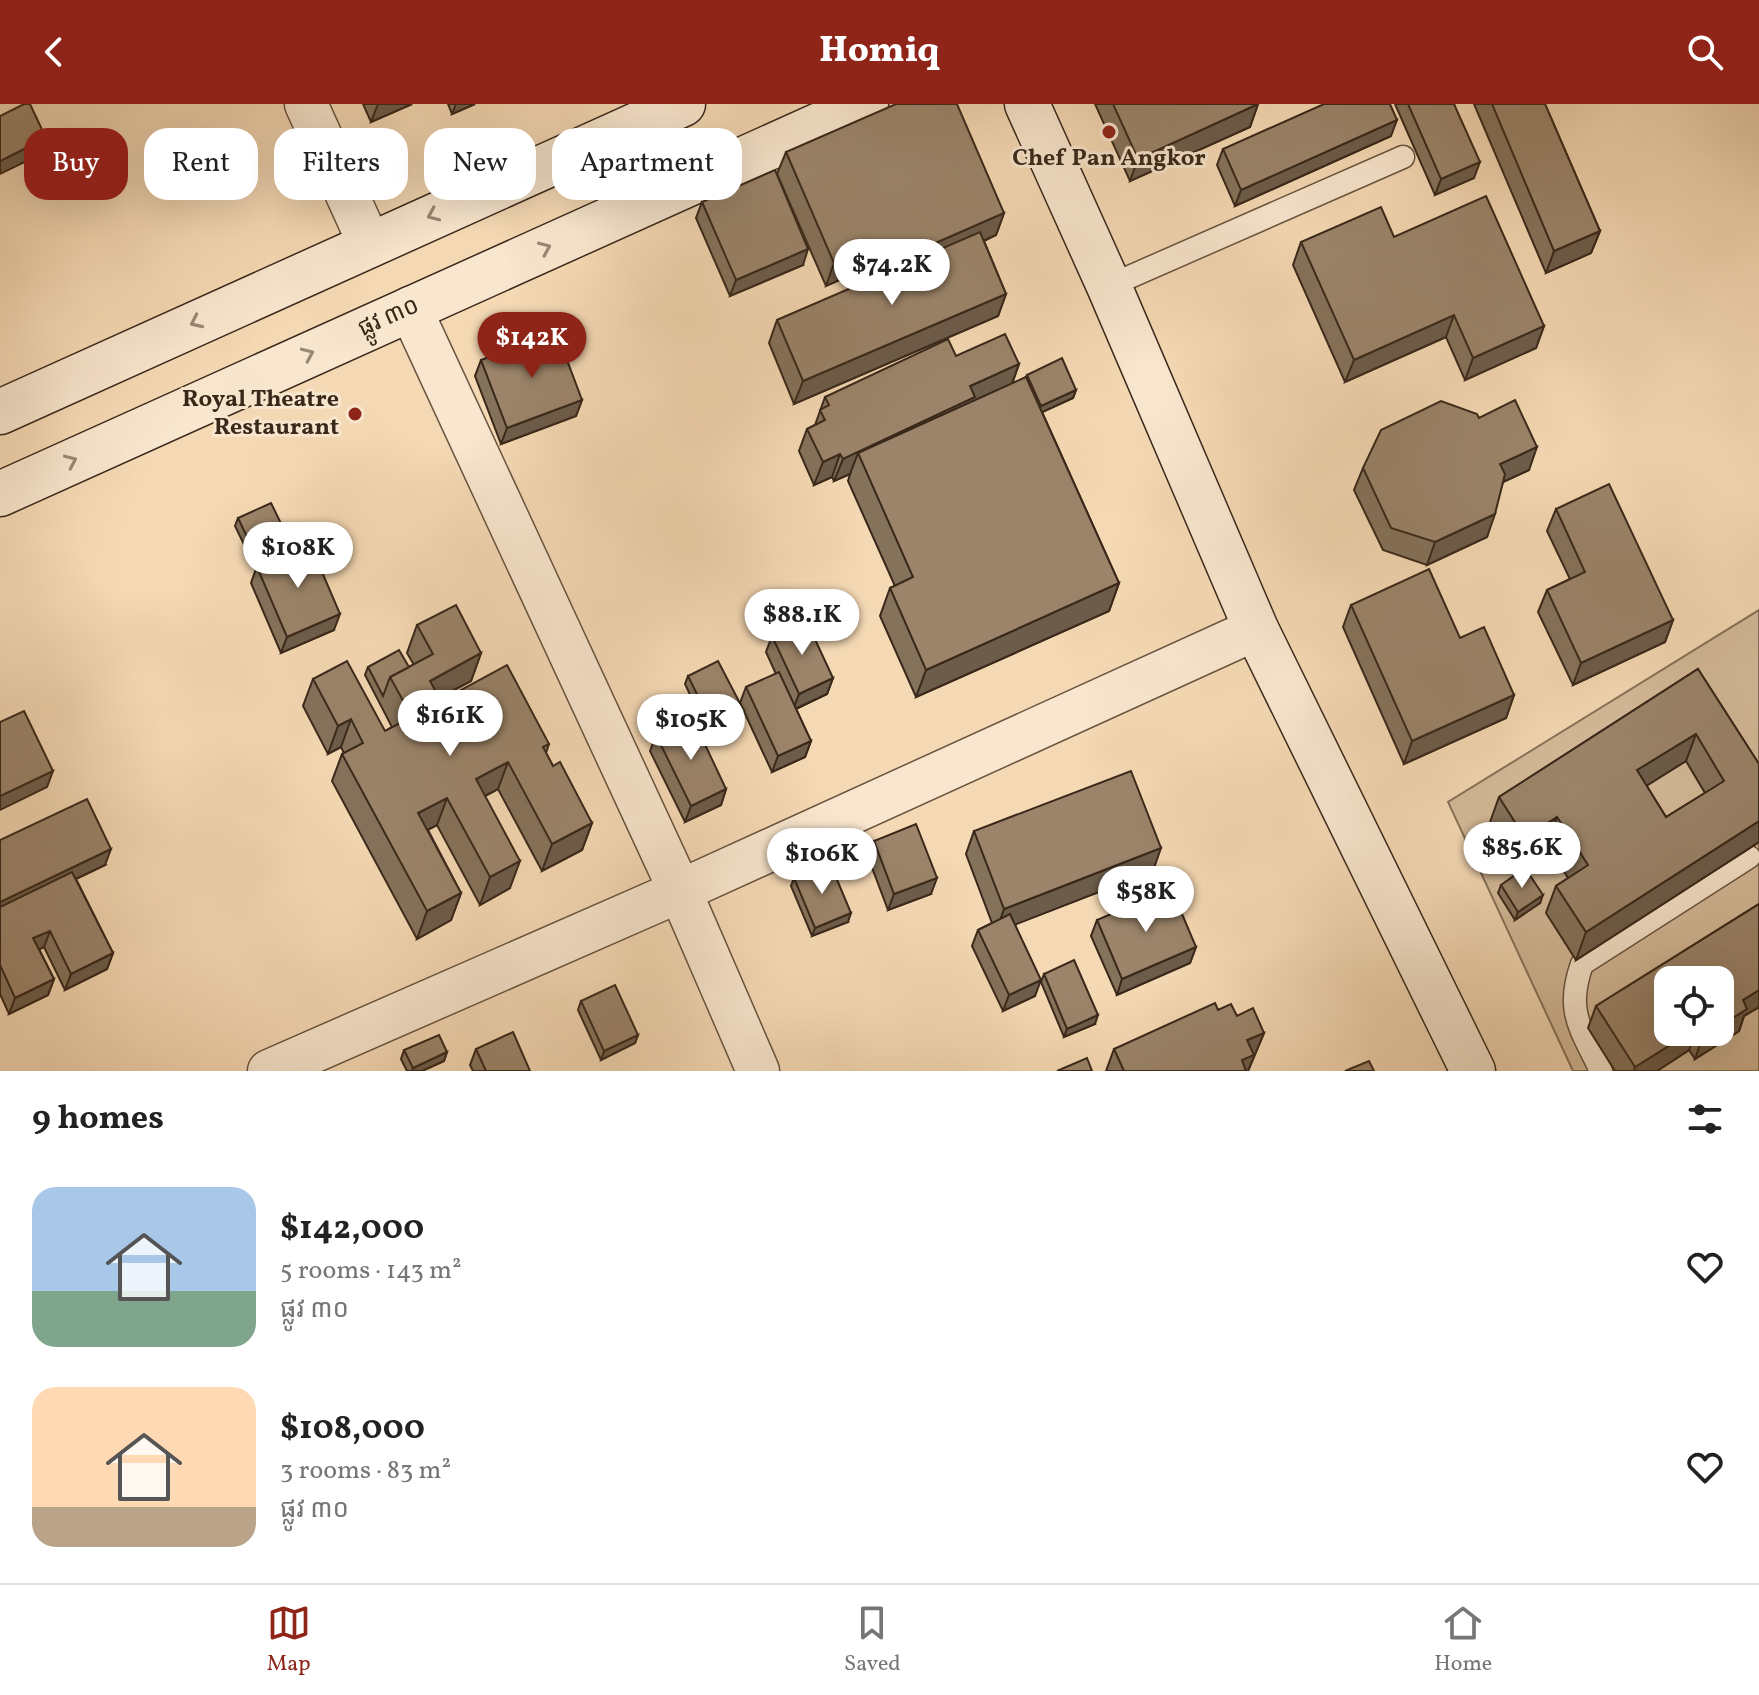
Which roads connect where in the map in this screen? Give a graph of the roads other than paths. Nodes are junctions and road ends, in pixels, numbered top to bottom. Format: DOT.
graph roads {
  1 [pos="306,104"];
  2 [pos="683,104"];
  3 [pos="866,104"];
  4 [pos="1027,104"];
  5 [pos="1403,157"];
  6 [pos="369,243"];
  7 [pos="1109,286"];
  8 [pos="410,308"];
  9 [pos="0,412"];
  10 [pos="0,494"];
  11 [pos="1256,629"];
  12 [pos="1749,857"];
  13 [pos="680,891"];
  14 [pos="269,1071"];
  15 [pos="758,1071"];
  16 [pos="1473,1071"];
  17 [pos="1601,1071"];
  1 -- 6 [label="street"];
  2 -- 6 [label="street, one-way"];
  8 -- 3 [label="street, ផ្លូវ ៣០, one-way"];
  4 -- 7 [label="street"];
  5 -- 7 [label="lane"];
  6 -- 9 [label="street, one-way"];
  7 -- 11 [label="street"];
  10 -- 8 [label="street, ផ្លូវ ៣០, one-way"];
  8 -- 13 [label="street"];
  11 -- 13 [label="street"];
  11 -- 16 [label="street"];
  12 -- 17 [label="lane"];
  13 -- 14 [label="street"];
  13 -- 15 [label="street"];
}
